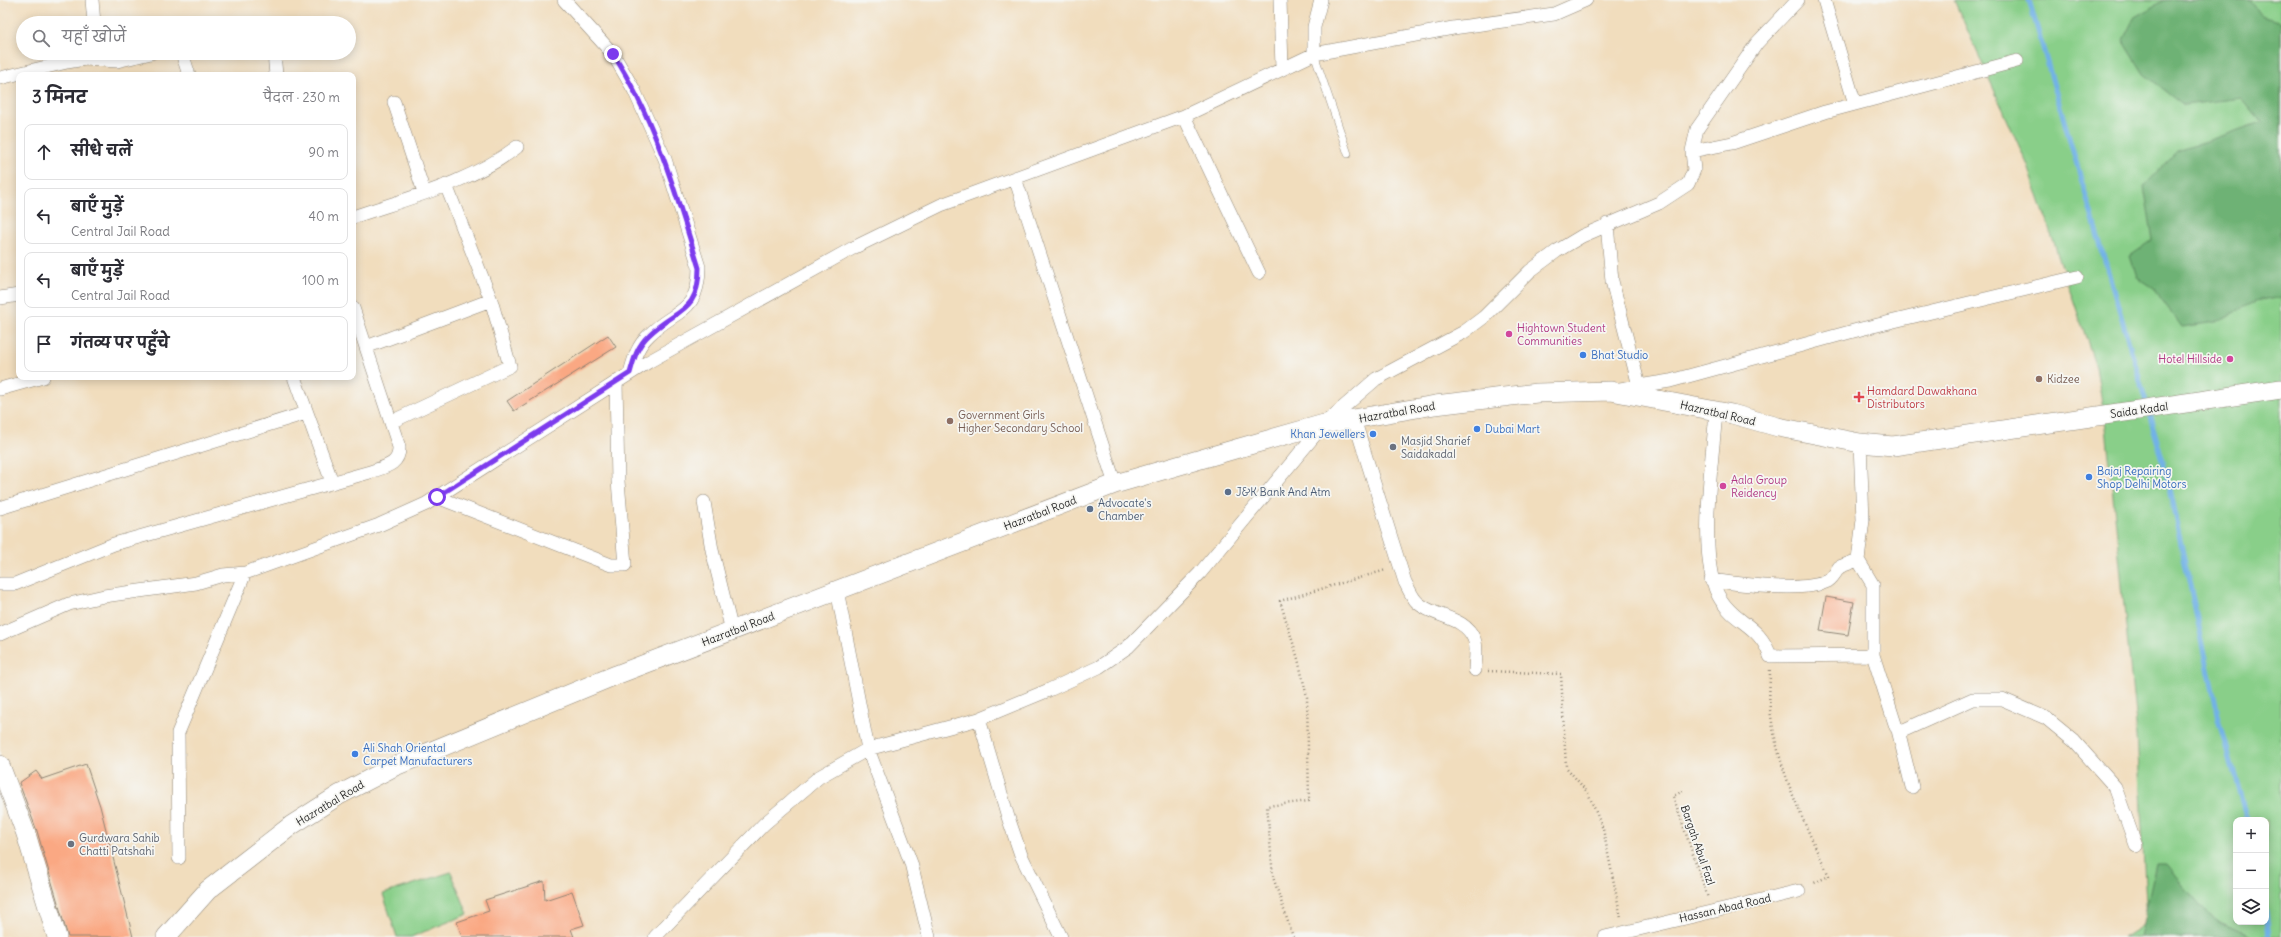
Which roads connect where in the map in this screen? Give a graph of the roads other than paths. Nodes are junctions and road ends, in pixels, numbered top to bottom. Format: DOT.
graph roads {
  1 [pos="92,0"];
  2 [pos="564,0"];
  3 [pos="1280,0"];
  4 [pos="1321,0"];
  5 [pos="1586,0"];
  6 [pos="1798,0"];
  7 [pos="1824,0"];
  8 [pos="93,16"];
  9 [pos="1314,54"];
  10 [pos="77,60"];
  11 [pos="184,60"];
  12 [pos="275,60"];
  13 [pos="2017,61"];
  14 [pos="1282,69"];
  15 [pos="26,72"];
  16 [pos="188,72"];
  17 [pos="276,72"];
  18 [pos="16,74"];
  19 [pos="0,78"];
  20 [pos="394,102"];
  21 [pos="1855,104"];
  22 [pos="1184,116"];
  23 [pos="517,147"];
  24 [pos="1692,150"];
  25 [pos="1348,154"];
  26 [pos="1015,178"];
  27 [pos="446,185"];
  28 [pos="424,192"];
  29 [pos="356,216"];
  30 [pos="1607,224"];
  31 [pos="1259,274"];
  32 [pos="2077,277"];
  33 [pos="16,295"];
  34 [pos="0,298"];
  35 [pos="490,300"];
  36 [pos="356,317"];
  37 [pos="366,347"];
  38 [pos="630,373"];
  39 [pos="33,380"];
  40 [pos="295,380"];
  41 [pos="616,382"];
  42 [pos="1639,386"];
  43 [pos="0,389"];
  44 [pos="2281,389"];
  45 [pos="1611,391"];
  46 [pos="1716,411"];
  47 [pos="306,414"];
  48 [pos="1354,419"];
  49 [pos="391,422"];
  50 [pos="1324,424"];
  51 [pos="1998,430"];
  52 [pos="1860,443"];
  53 [pos="332,482"];
  54 [pos="1115,484"];
  55 [pos="437,497"];
  56 [pos="704,502"];
  57 [pos="0,508"];
  58 [pos="1858,560"];
  59 [pos="245,572"];
  60 [pos="1711,580"];
  61 [pos="0,584"];
  62 [pos="837,590"];
  63 [pos="732,631"];
  64 [pos="0,634"];
  65 [pos="1873,655"];
  66 [pos="1475,670"];
  67 [pos="979,718"];
  68 [pos="1898,730"];
  69 [pos="868,749"];
  70 [pos="0,765"];
  71 [pos="1912,787"];
  72 [pos="2136,846"];
  73 [pos="179,858"];
  74 [pos="1799,891"];
  75 [pos="57,937"];
  76 [pos="166,937"];
  77 [pos="655,937"];
  78 [pos="929,937"];
  79 [pos="1061,937"];
  80 [pos="1605,937"];
  1 -- 8 [label="street"];
  2 -- 38 [label="street"];
  3 -- 14 [label="street"];
  4 -- 9 [label="street"];
  5 -- 9 [label="street"];
  6 -- 24 [label="street"];
  7 -- 21 [label="street"];
  9 -- 14 [label="street"];
  9 -- 25 [label="lane"];
  10 -- 15 [label="street"];
  11 -- 16 [label="street"];
  12 -- 17 [label="street"];
  13 -- 21 [label="street"];
  14 -- 22 [label="street"];
  18 -- 19 [label="street"];
  20 -- 28 [label="street"];
  21 -- 24 [label="street"];
  22 -- 26 [label="street"];
  22 -- 31 [label="street"];
  23 -- 27 [label="street"];
  24 -- 30 [label="street"];
  26 -- 38 [label="street"];
  26 -- 54 [label="street"];
  27 -- 28 [label="street"];
  27 -- 35 [label="street"];
  28 -- 29 [label="street"];
  30 -- 42 [label="street"];
  30 -- 50 [label="street"];
  32 -- 42 [label="street"];
  33 -- 34 [label="street"];
  35 -- 37 [label="street"];
  35 -- 49 [label="street"];
  36 -- 37 [label="street"];
  37 -- 49 [label="street"];
  38 -- 41 [label="street"];
  39 -- 43 [label="street"];
  40 -- 47 [label="street"];
  41 -- 55 [label="street"];
  41 -- 55 [label="street"];
  42 -- 45 [label="street"];
  44 -- 51 [label="main road, Saida Kadal"];
  45 -- 46 [label="main road, Hazratbal Road"];
  45 -- 48 [label="main road, Hazratbal Road"];
  46 -- 52 [label="main road, Hazratbal Road"];
  46 -- 60 [label="street"];
  47 -- 53 [label="street"];
  47 -- 57 [label="street"];
  48 -- 50 [label="main road, Hazratbal Road"];
  48 -- 66 [label="street"];
  49 -- 53 [label="street"];
  50 -- 54 [label="main road, Hazratbal Road"];
  50 -- 67 [label="street"];
  51 -- 52 [label="main road, Hazratbal Road"];
  52 -- 58 [label="street"];
  53 -- 61 [label="street"];
  54 -- 62 [label="main road, Hazratbal Road"];
  55 -- 59 [label="street"];
  56 -- 63 [label="street"];
  58 -- 60 [label="street"];
  58 -- 65 [label="street"];
  59 -- 64 [label="street"];
  59 -- 73 [label="street"];
  60 -- 65 [label="street"];
  62 -- 63 [label="main road, Hazratbal Road"];
  62 -- 69 [label="street"];
  63 -- 76 [label="main road, Hazratbal Road"];
  65 -- 68 [label="street"];
  67 -- 69 [label="street"];
  67 -- 79 [label="street"];
  68 -- 71 [label="street"];
  68 -- 72 [label="street"];
  69 -- 77 [label="street"];
  69 -- 78 [label="street"];
  70 -- 75 [label="main road"];
  74 -- 80 [label="street, Hassan Abad Road"];
}
